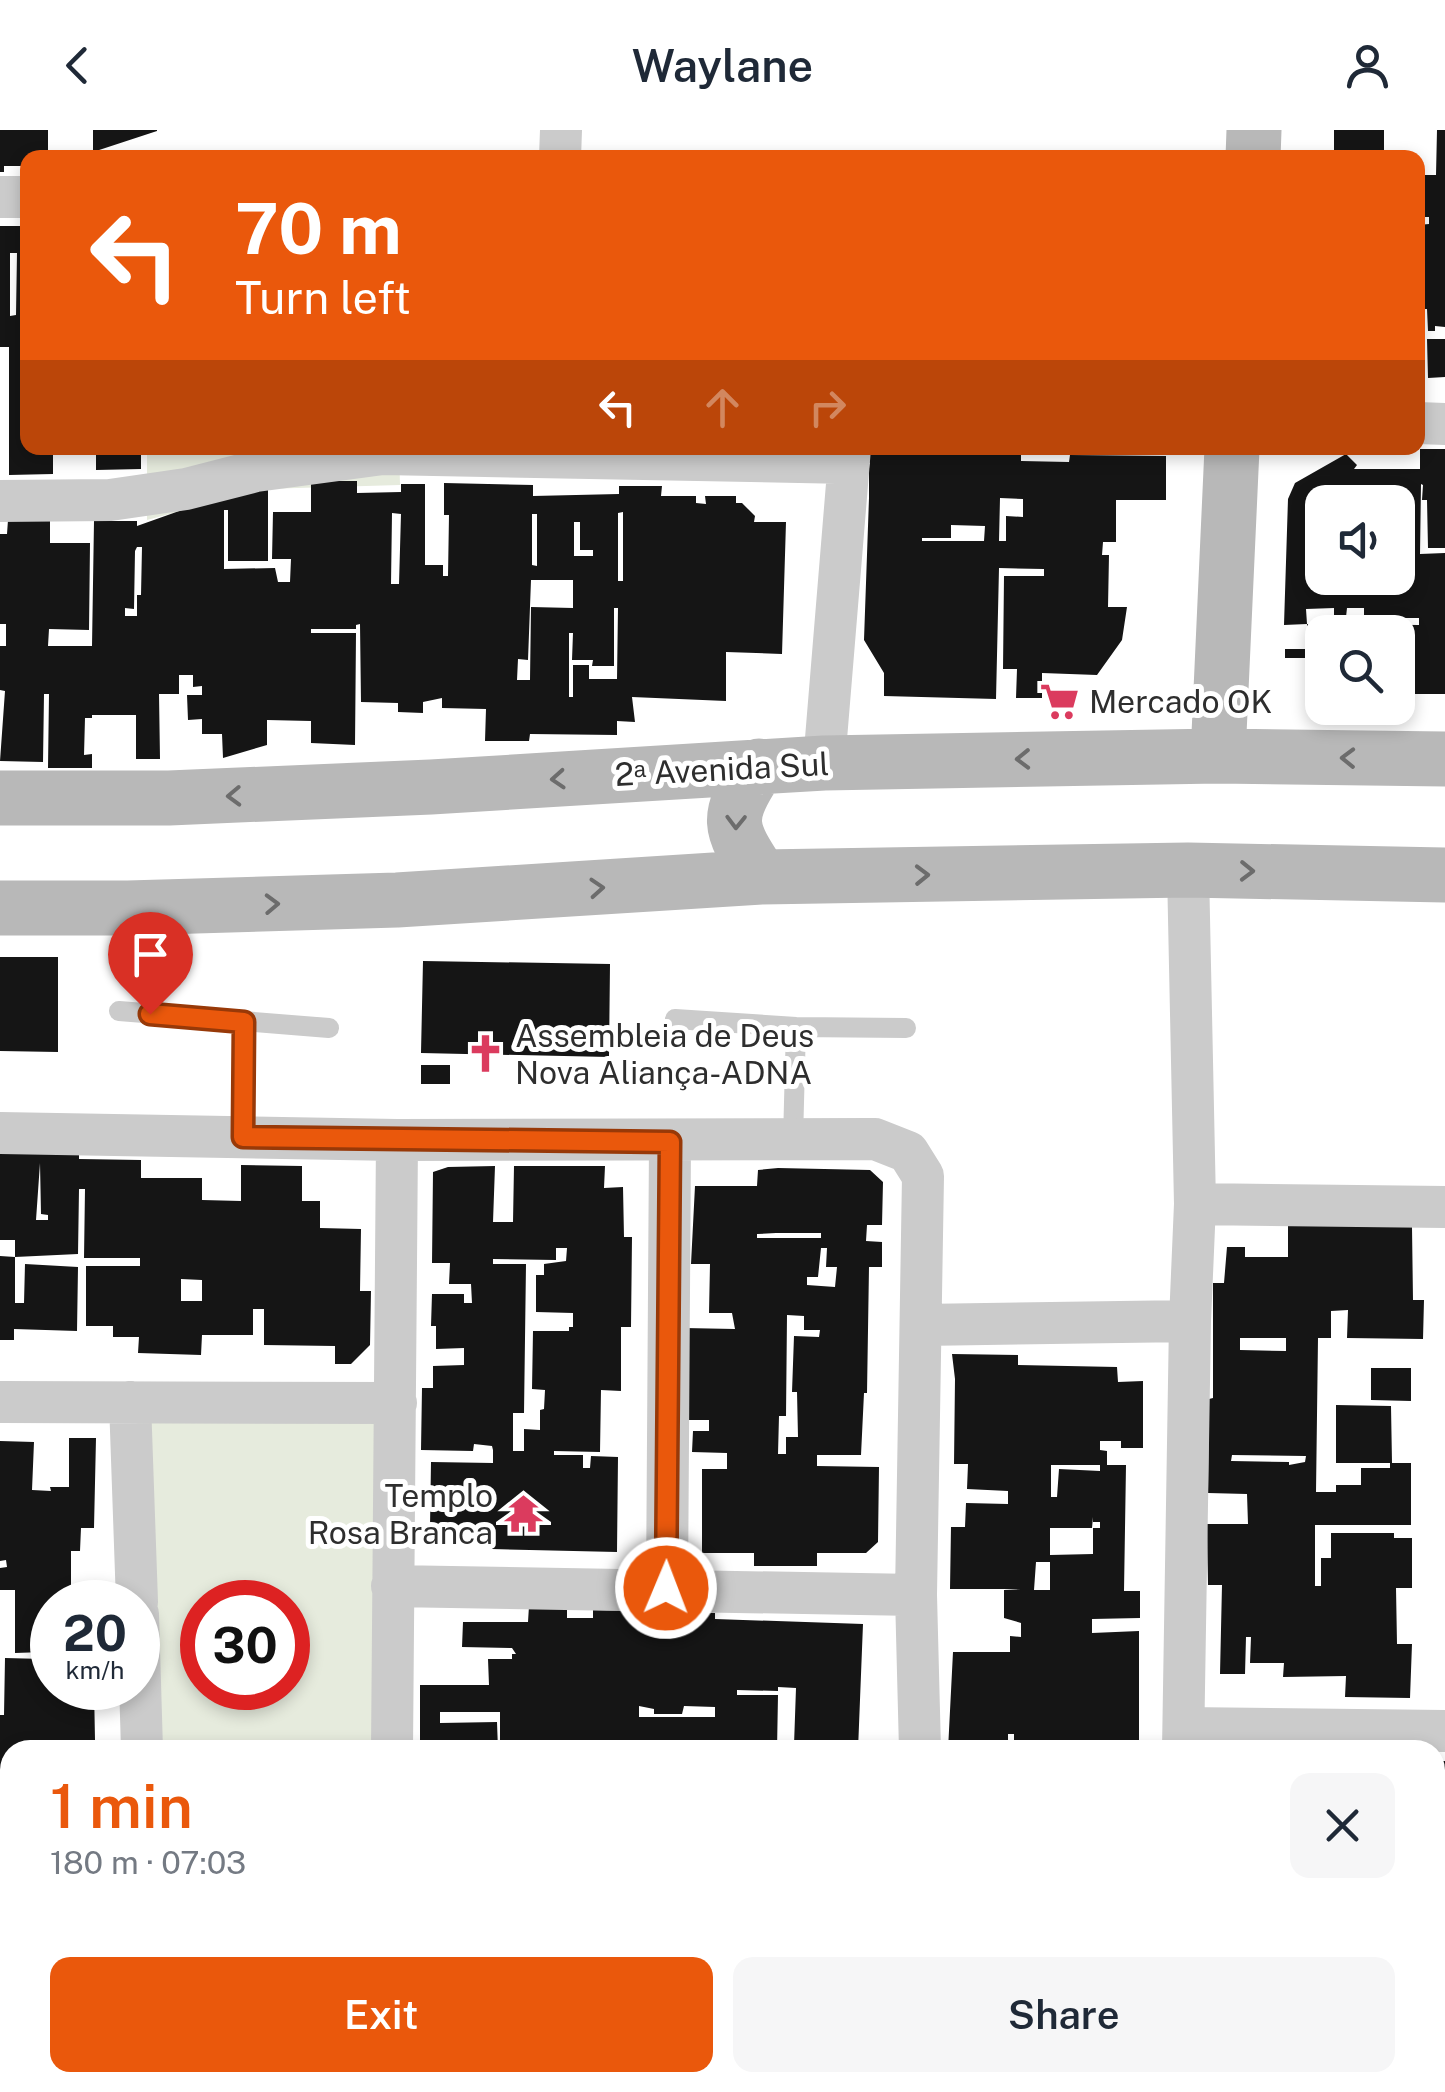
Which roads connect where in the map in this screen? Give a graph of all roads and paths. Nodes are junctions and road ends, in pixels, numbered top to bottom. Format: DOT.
graph roads {
  1 [pos="358,455"];
  2 [pos="849,455"];
  3 [pos="1232,455"];
  4 [pos="0,501"];
  5 [pos="1218,756"];
  6 [pos="1445,759"];
  7 [pos="824,763"];
  8 [pos="759,766"];
  9 [pos="0,798"];
  10 [pos="1188,870"];
  11 [pos="1445,874"];
  12 [pos="761,878"];
  13 [pos="0,908"];
  14 [pos="118,1010"];
  15 [pos="675,1019"];
  16 [pos="244,1022"];
  17 [pos="796,1027"];
  18 [pos="329,1028"];
  19 [pos="906,1028"];
  20 [pos="0,1132"];
  21 [pos="243,1137"];
  22 [pos="397,1140"];
  23 [pos="792,1140"];
  24 [pos="670,1142"];
  25 [pos="1196,1204"];
  26 [pos="1445,1207"];
  27 [pos="1190,1321"];
  28 [pos="920,1325"];
  29 [pos="0,1402"];
  30 [pos="130,1402"];
  31 [pos="396,1403"];
  32 [pos="136,1580"];
  33 [pos="392,1586"];
  34 [pos="666,1588"];
  35 [pos="916,1595"];
  36 [pos="141,1710"];
  37 [pos="1445,1731"];
  38 [pos="1183,1739"];
  39 [pos="142,1740"];
  40 [pos="392,1740"];
  41 [pos="920,1740"];
  1 -- 4 [label="street"];
  2 -- 7 [label="street"];
  3 -- 5 [label="street"];
  6 -- 5 [label="street, 2ᵃ Avenida Sul, one-way"];
  5 -- 7 [label="street, 2ᵃ Avenida Sul, one-way"];
  7 -- 8 [label="street, 2ᵃ Avenida Sul"];
  8 -- 9 [label="street, 2ᵃ Avenida Sul, one-way"];
  8 -- 12 [label="street, one-way"];
  10 -- 11 [label="street, one-way"];
  12 -- 10 [label="street, one-way"];
  10 -- 25 [label="street"];
  13 -- 12 [label="street, one-way"];
  14 -- 16 [label="lane"];
  15 -- 17 [label="lane"];
  16 -- 18 [label="lane"];
  16 -- 21 [label="lane"];
  17 -- 19 [label="lane"];
  17 -- 23 [label="lane"];
  20 -- 21 [label="street"];
  21 -- 22 [label="street"];
  22 -- 24 [label="street"];
  22 -- 31 [label="street"];
  23 -- 24 [label="street"];
  23 -- 28 [label="street"];
  24 -- 34 [label="street"];
  25 -- 26 [label="street"];
  25 -- 27 [label="street"];
  27 -- 28 [label="street"];
  27 -- 38 [label="street"];
  28 -- 35 [label="street"];
  29 -- 30 [label="street"];
  30 -- 31 [label="street"];
  30 -- 32 [label="street"];
  31 -- 33 [label="street"];
  33 -- 34 [label="street"];
  33 -- 40 [label="street"];
  34 -- 35 [label="street"];
  35 -- 41 [label="street"];
  36 -- 39 [label="street"];
  37 -- 38 [label="street"];
}
